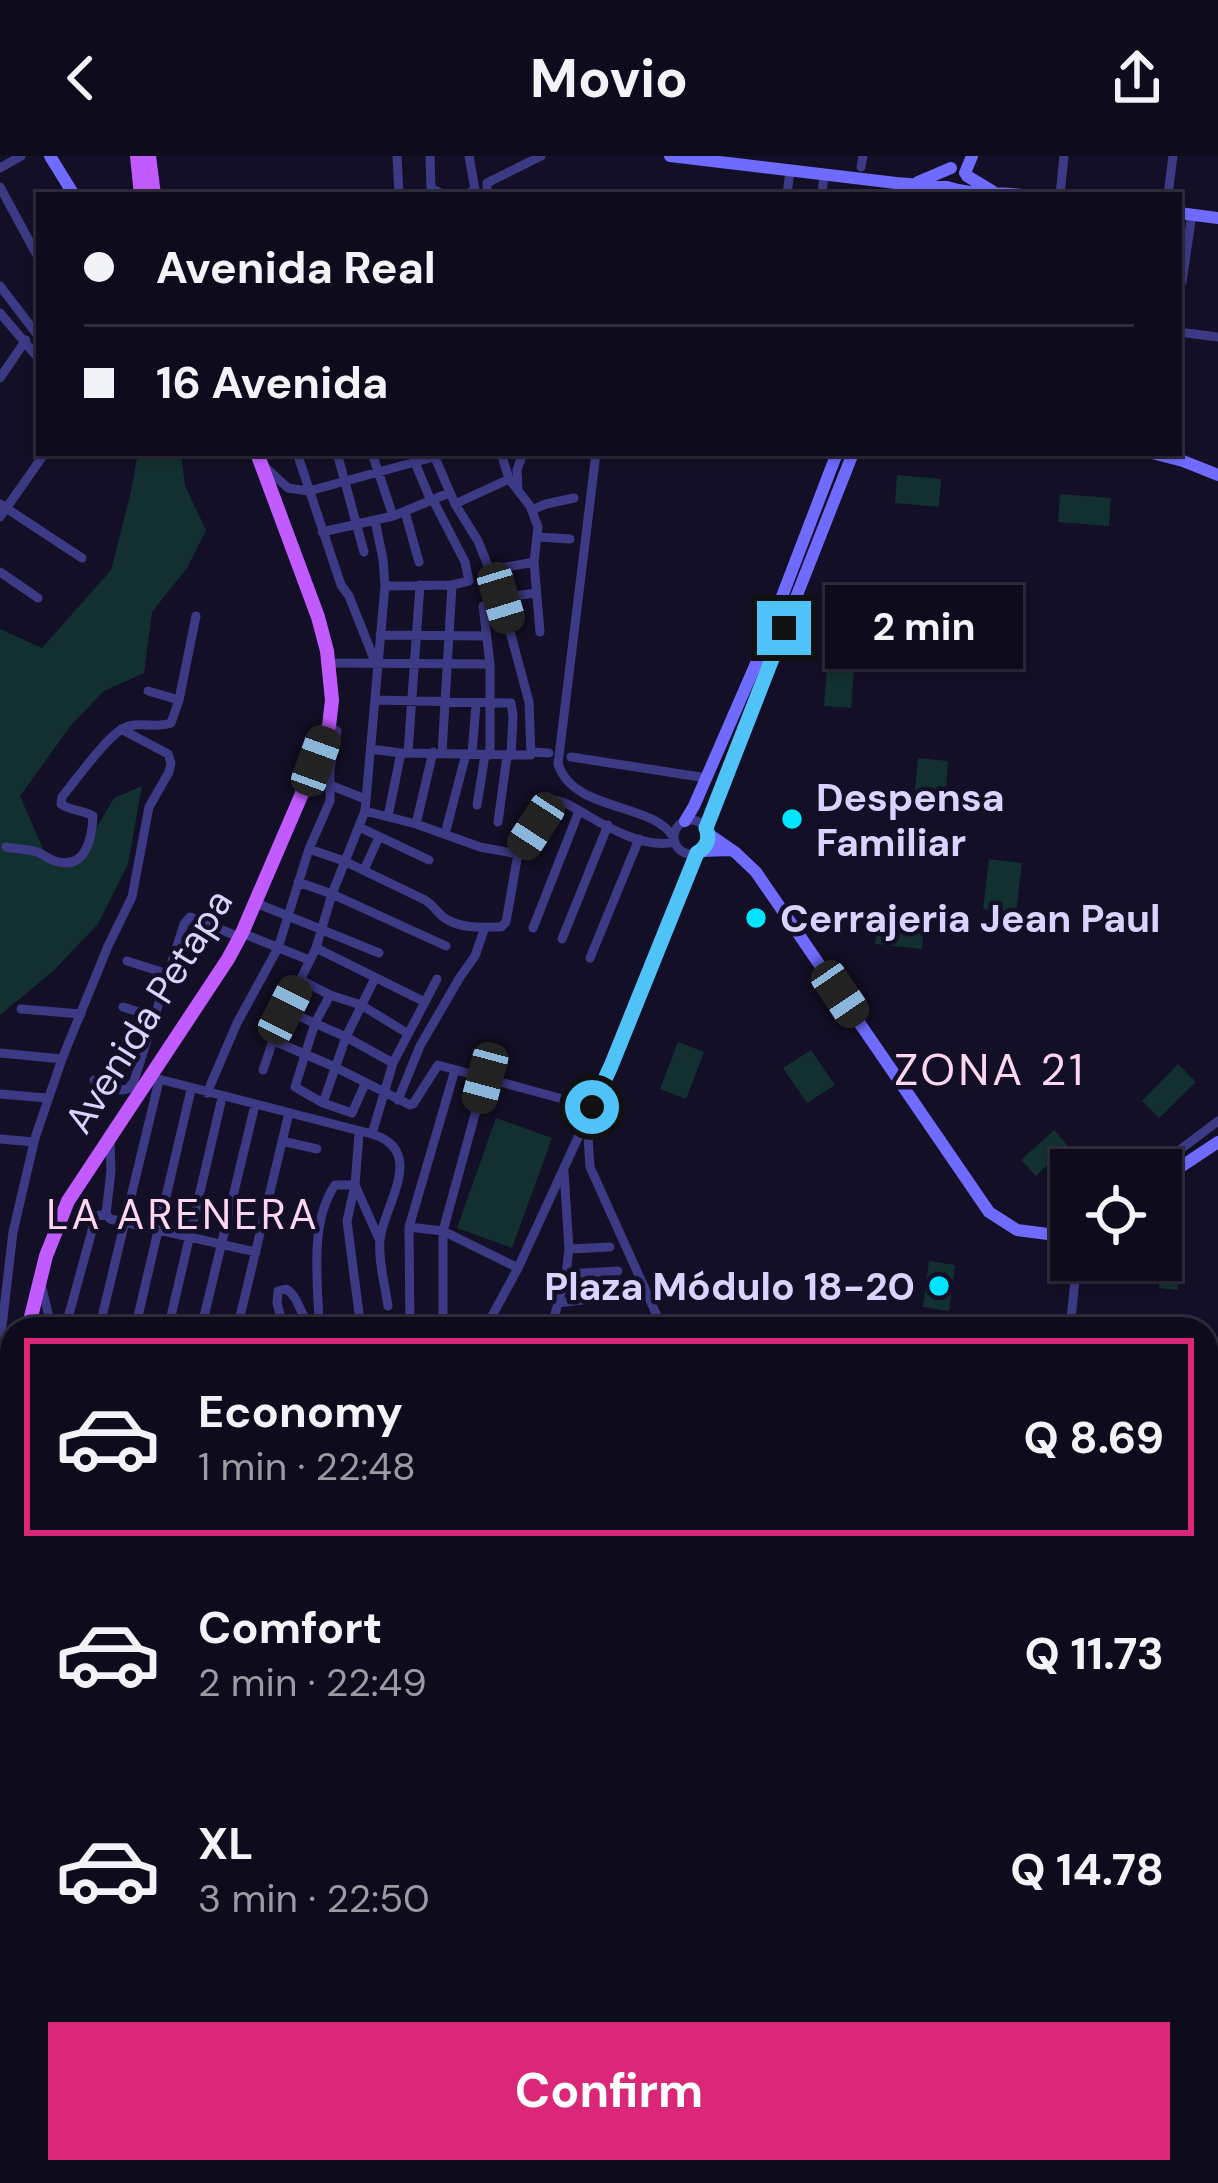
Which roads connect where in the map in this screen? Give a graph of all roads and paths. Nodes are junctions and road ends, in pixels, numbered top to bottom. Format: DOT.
graph roads {
  1 [pos="21,156"];
  2 [pos="50,156"];
  3 [pos="137,156"];
  4 [pos="149,156"];
  5 [pos="397,156"];
  6 [pos="430,156"];
  7 [pos="469,156"];
  8 [pos="541,156"];
  9 [pos="675,156"];
  10 [pos="972,156"];
  11 [pos="1064,156"];
  12 [pos="1173,156"];
  13 [pos="783,165"];
  14 [pos="862,167"];
  15 [pos="0,168"];
  16 [pos="824,174"];
  17 [pos="954,181"];
  18 [pos="0,187"];
  19 [pos="72,192"];
  20 [pos="141,192"];
  21 [pos="154,192"];
  22 [pos="399,192"];
  23 [pos="438,192"];
  24 [pos="472,192"];
  25 [pos="487,192"];
  26 [pos="822,192"];
  27 [pos="992,192"];
  28 [pos="1060,192"];
  29 [pos="1168,192"];
  30 [pos="1186,214"];
  31 [pos="1218,218"];
  32 [pos="36,253"];
  33 [pos="1182,282"];
  34 [pos="0,286"];
  35 [pos="0,314"];
  36 [pos="1182,332"];
  37 [pos="36,334"];
  38 [pos="1218,337"];
  39 [pos="24,343"];
  40 [pos="36,355"];
  41 [pos="0,378"];
  42 [pos="42,456"];
  43 [pos="298,456"];
  44 [pos="338,456"];
  45 [pos="373,456"];
  46 [pos="434,456"];
  47 [pos="502,456"];
  48 [pos="522,456"];
  49 [pos="596,456"];
  50 [pos="836,456"];
  51 [pos="852,456"];
  52 [pos="1165,456"];
  53 [pos="259,458"];
  54 [pos="412,459"];
  55 [pos="378,474"];
  56 [pos="509,479"];
  57 [pos="1218,479"];
  58 [pos="343,483"];
  59 [pos="518,489"];
  60 [pos="309,491"];
  61 [pos="449,493"];
  62 [pos="574,498"];
  63 [pos="432,501"];
  64 [pos="455,504"];
  65 [pos="2,510"];
  66 [pos="532,511"];
  67 [pos="405,512"];
  68 [pos="393,516"];
  69 [pos="375,521"];
  70 [pos="357,524"];
  71 [pos="322,532"];
  72 [pos="539,537"];
  73 [pos="570,539"];
  74 [pos="364,552"];
  75 [pos="82,558"];
  76 [pos="419,562"];
  77 [pos="534,562"];
  78 [pos="490,570"];
  79 [pos="0,572"];
  80 [pos="452,584"];
  81 [pos="420,585"];
  82 [pos="385,586"];
  83 [pos="535,593"];
  84 [pos="38,598"];
  85 [pos="501,598"];
  86 [pos="196,616"];
  87 [pos="540,632"];
  88 [pos="380,635"];
  89 [pos="415,635"];
  90 [pos="448,635"];
  91 [pos="484,636"];
  92 [pos="329,663"];
  93 [pos="416,663"];
  94 [pos="376,664"];
  95 [pos="446,664"];
  96 [pos="490,664"];
  97 [pos="148,691"];
  98 [pos="179,700"];
  99 [pos="375,700"];
  100 [pos="411,701"];
  101 [pos="444,702"];
  102 [pos="529,702"];
  103 [pos="547,702"];
  104 [pos="476,704"];
  105 [pos="491,704"];
  106 [pos="121,729"];
  107 [pos="371,749"];
  108 [pos="531,752"];
  109 [pos="404,753"];
  110 [pos="438,753"];
  111 [pos="549,753"];
  112 [pos="469,754"];
  113 [pos="488,755"];
  114 [pos="509,756"];
  115 [pos="571,757"];
  116 [pos="323,765"];
  117 [pos="706,778"];
  118 [pos="330,785"];
  119 [pos="365,805"];
  120 [pos="477,805"];
  121 [pos="579,811"];
  122 [pos="388,816"];
  123 [pos="498,822"];
  124 [pos="683,822"];
  125 [pos="660,823"];
  126 [pos="416,824"];
  127 [pos="608,825"];
  128 [pos="359,827"];
  129 [pos="706,830"];
  130 [pos="445,834"];
  131 [pos="379,837"];
  132 [pos="639,839"];
  133 [pos="676,844"];
  134 [pos="6,847"];
  135 [pos="309,849"];
  136 [pos="698,852"];
  137 [pos="736,853"];
  138 [pos="518,854"];
  139 [pos="429,860"];
  140 [pos="344,861"];
  141 [pos="364,870"];
  142 [pos="298,882"];
  143 [pos="682,891"];
  144 [pos="332,894"];
  145 [pos="256,903"];
  146 [pos="289,916"];
  147 [pos="485,927"];
  148 [pos="322,928"];
  149 [pos="533,928"];
  150 [pos="241,935"];
  151 [pos="562,939"];
  152 [pos="446,946"];
  153 [pos="278,948"];
  154 [pos="316,948"];
  155 [pos="379,953"];
  156 [pos="590,958"];
  157 [pos="309,960"];
  158 [pos="127,961"];
  159 [pos="168,974"];
  160 [pos="375,978"];
  161 [pos="437,979"];
  162 [pos="301,980"];
  163 [pos="330,995"];
  164 [pos="424,1002"];
  165 [pos="361,1005"];
  166 [pos="123,1006"];
  167 [pos="21,1010"];
  168 [pos="285,1010"];
  169 [pos="81,1014"];
  170 [pos="154,1017"];
  171 [pos="315,1023"];
  172 [pos="407,1033"];
  173 [pos="346,1037"];
  174 [pos="274,1041"];
  175 [pos="112,1045"];
  176 [pos="0,1053"];
  177 [pos="142,1054"];
  178 [pos="306,1055"];
  179 [pos="62,1060"];
  180 [pos="393,1063"];
  181 [pos="335,1066"];
  182 [pos="263,1070"];
  183 [pos="454,1070"];
  184 [pos="485,1078"];
  185 [pos="94,1080"];
  186 [pos="147,1081"];
  187 [pos="365,1084"];
  188 [pos="383,1092"];
  189 [pos="207,1093"];
  190 [pos="0,1094"];
  191 [pos="190,1094"];
  192 [pos="47,1098"];
  193 [pos="398,1100"];
  194 [pos="221,1102"];
  195 [pos="322,1102"];
  196 [pos="592,1107"];
  197 [pos="254,1108"];
  198 [pos="288,1117"];
  199 [pos="1218,1121"];
  200 [pos="365,1134"];
  201 [pos="110,1136"];
  202 [pos="0,1139"];
  203 [pos="282,1141"];
  204 [pos="34,1142"];
  205 [pos="1218,1142"];
  206 [pos="317,1149"];
  207 [pos="1181,1149"];
  208 [pos="1182,1166"];
  209 [pos="564,1172"];
  210 [pos="355,1185"];
  211 [pos="106,1214"];
  212 [pos="124,1222"];
  213 [pos="409,1227"];
  214 [pos="157,1230"];
  215 [pos="443,1231"];
  216 [pos="6,1232"];
  217 [pos="1050,1234"];
  218 [pos="190,1237"];
  219 [pos="380,1240"];
  220 [pos="221,1244"];
  221 [pos="610,1246"];
  222 [pos="569,1249"];
  223 [pos="256,1252"];
  224 [pos="518,1268"];
  225 [pos="618,1271"];
  226 [pos="566,1274"];
  227 [pos="40,1279"];
  228 [pos="1075,1281"];
  229 [pos="632,1294"];
  230 [pos="557,1303"];
  231 [pos="388,1306"];
  232 [pos="2,1317"];
  233 [pos="31,1317"];
  234 [pos="49,1317"];
  235 [pos="68,1317"];
  236 [pos="102,1317"];
  237 [pos="137,1317"];
  238 [pos="171,1317"];
  239 [pos="204,1317"];
  240 [pos="241,1317"];
  241 [pos="281,1317"];
  242 [pos="303,1317"];
  243 [pos="319,1317"];
  244 [pos="359,1317"];
  245 [pos="410,1317"];
  246 [pos="443,1317"];
  247 [pos="491,1317"];
  248 [pos="554,1317"];
  249 [pos="658,1317"];
  250 [pos="1071,1317"];
  1 -- 15 [label="street"];
  2 -- 19 [label="street"];
  3 -- 20 [label="main road"];
  4 -- 21 [label="main road"];
  5 -- 22 [label="street"];
  6 -- 23 [label="street"];
  7 -- 24 [label="street"];
  8 -- 25 [label="street"];
  9 -- 13 [label="street"];
  10 -- 17 [label="street"];
  11 -- 28 [label="street"];
  12 -- 29 [label="street"];
  13 -- 16 [label="street"];
  14 -- 16 [label="street"];
  14 -- 17 [label="street"];
  16 -- 26 [label="street"];
  17 -- 27 [label="street"];
  18 -- 32 [label="street"];
  30 -- 31 [label="street"];
  30 -- 33 [label="street"];
  34 -- 37 [label="street"];
  35 -- 39 [label="street"];
  36 -- 38 [label="street"];
  37 -- 39 [label="street"];
  39 -- 40 [label="street"];
  39 -- 41 [label="street"];
  42 -- 65 [label="street"];
  43 -- 60 [label="street"];
  44 -- 58 [label="street"];
  45 -- 55 [label="street"];
  46 -- 61 [label="street"];
  47 -- 56 [label="street"];
  48 -- 59 [label="street"];
  49 -- 125 [label="street"];
  50 -- 117 [label="street"];
  51 -- 129 [label="street"];
  52 -- 57 [label="street"];
  53 -- 60 [label="street"];
  53 -- 92 [label="main road, Avenida Petapa"];
  54 -- 55 [label="street"];
  54 -- 63 [label="street"];
  55 -- 58 [label="street"];
  55 -- 68 [label="street"];
  56 -- 59 [label="street"];
  56 -- 64 [label="street"];
  58 -- 60 [label="street"];
  58 -- 70 [label="street"];
  59 -- 66 [label="street"];
  60 -- 71 [label="street"];
  61 -- 63 [label="street"];
  61 -- 64 [label="street"];
  62 -- 66 [label="street"];
  63 -- 67 [label="street"];
  63 -- 80 [label="street"];
  64 -- 78 [label="street"];
  65 -- 75 [label="street"];
  66 -- 72 [label="street"];
  67 -- 68 [label="street"];
  67 -- 76 [label="street"];
  68 -- 69 [label="street"];
  69 -- 70 [label="street"];
  69 -- 82 [label="street"];
  70 -- 71 [label="street"];
  70 -- 74 [label="street"];
  71 -- 94 [label="street"];
  72 -- 73 [label="street"];
  72 -- 77 [label="street"];
  77 -- 78 [label="street"];
  77 -- 83 [label="street"];
  78 -- 85 [label="street"];
  79 -- 84 [label="street"];
  80 -- 81 [label="street"];
  80 -- 90 [label="street"];
  81 -- 82 [label="street"];
  81 -- 89 [label="street"];
  82 -- 88 [label="street"];
  83 -- 85 [label="street"];
  83 -- 87 [label="street"];
  85 -- 91 [label="street"];
  85 -- 102 [label="street"];
  86 -- 98 [label="street"];
  88 -- 89 [label="street"];
  88 -- 94 [label="street"];
  89 -- 90 [label="street"];
  89 -- 93 [label="street"];
  90 -- 91 [label="street"];
  90 -- 95 [label="street"];
  91 -- 96 [label="street"];
  92 -- 94 [label="street"];
  92 -- 116 [label="main road, Avenida Petapa"];
  93 -- 94 [label="street"];
  93 -- 95 [label="street"];
  93 -- 100 [label="street"];
  94 -- 99 [label="street"];
  95 -- 96 [label="street"];
  95 -- 101 [label="street"];
  96 -- 105 [label="street"];
  97 -- 98 [label="street"];
  98 -- 106 [label="street"];
  99 -- 100 [label="street"];
  99 -- 107 [label="street"];
  100 -- 101 [label="street"];
  100 -- 109 [label="street"];
  101 -- 104 [label="street"];
  101 -- 110 [label="street"];
  102 -- 103 [label="street"];
  102 -- 108 [label="street"];
  104 -- 105 [label="street"];
  104 -- 112 [label="street"];
  105 -- 113 [label="street"];
  105 -- 114 [label="street"];
  106 -- 134 [label="street"];
  106 -- 169 [label="street"];
  107 -- 109 [label="street"];
  107 -- 119 [label="street"];
  108 -- 111 [label="street"];
  108 -- 114 [label="street"];
  109 -- 110 [label="street"];
  109 -- 122 [label="street"];
  110 -- 112 [label="street"];
  110 -- 126 [label="street"];
  112 -- 113 [label="street"];
  112 -- 130 [label="street"];
  113 -- 114 [label="street"];
  113 -- 120 [label="street"];
  114 -- 123 [label="street"];
  115 -- 117 [label="street"];
  116 -- 118 [label="street"];
  116 -- 145 [label="main road, Avenida Petapa"];
  117 -- 124 [label="street"];
  118 -- 119 [label="street"];
  118 -- 135 [label="street"];
  119 -- 122 [label="street"];
  119 -- 128 [label="street"];
  121 -- 127 [label="street"];
  121 -- 138 [label="street"];
  121 -- 149 [label="street"];
  122 -- 126 [label="street"];
  124 -- 125 [label="street"];
  124 -- 129 [label="street"];
  124 -- 133 [label="street"];
  125 -- 133 [label="street"];
  126 -- 130 [label="street"];
  127 -- 132 [label="street"];
  127 -- 151 [label="street"];
  128 -- 131 [label="street"];
  128 -- 140 [label="street"];
  129 -- 136 [label="street"];
  129 -- 137 [label="street"];
  130 -- 138 [label="street"];
  131 -- 139 [label="street"];
  131 -- 141 [label="street"];
  132 -- 133 [label="street"];
  132 -- 156 [label="street"];
  133 -- 136 [label="street"];
  133 -- 143 [label="street"];
  135 -- 140 [label="street"];
  135 -- 142 [label="street"];
  136 -- 137 [label="street"];
  136 -- 143 [label="street"];
  137 -- 217 [label="street"];
  138 -- 147 [label="street"];
  140 -- 141 [label="street"];
  140 -- 144 [label="street"];
  141 -- 147 [label="street"];
  142 -- 144 [label="street"];
  142 -- 146 [label="street"];
  143 -- 196 [label="street"];
  144 -- 148 [label="street"];
  144 -- 152 [label="street"];
  145 -- 146 [label="street"];
  145 -- 150 [label="main road, Avenida Petapa"];
  146 -- 148 [label="street"];
  146 -- 153 [label="street"];
  147 -- 193 [label="street"];
  148 -- 154 [label="street"];
  148 -- 155 [label="street"];
  150 -- 153 [label="street"];
  150 -- 159 [label="street"];
  150 -- 186 [label="main road, Avenida Petapa"];
  153 -- 157 [label="street"];
  153 -- 189 [label="street"];
  154 -- 157 [label="street"];
  154 -- 160 [label="street"];
  157 -- 162 [label="street"];
  158 -- 159 [label="street"];
  159 -- 170 [label="street"];
  160 -- 164 [label="street"];
  160 -- 165 [label="street"];
  161 -- 164 [label="street"];
  162 -- 163 [label="street"];
  162 -- 168 [label="street"];
  163 -- 165 [label="street"];
  163 -- 171 [label="street"];
  164 -- 172 [label="street"];
  165 -- 172 [label="street"];
  165 -- 173 [label="street"];
  166 -- 170 [label="street"];
  167 -- 169 [label="street"];
  168 -- 171 [label="street"];
  168 -- 174 [label="street"];
  169 -- 179 [label="street"];
  170 -- 177 [label="street"];
  171 -- 173 [label="street"];
  171 -- 178 [label="street"];
  172 -- 180 [label="street"];
  173 -- 180 [label="street"];
  173 -- 181 [label="street"];
  174 -- 178 [label="street"];
  174 -- 182 [label="street"];
  175 -- 177 [label="street"];
  176 -- 179 [label="street"];
  177 -- 186 [label="street"];
  178 -- 181 [label="street"];
  178 -- 195 [label="street"];
  179 -- 192 [label="street"];
  180 -- 188 [label="street"];
  181 -- 187 [label="street"];
  181 -- 195 [label="street"];
  183 -- 184 [label="street"];
  183 -- 193 [label="street"];
  183 -- 213 [label="street"];
  184 -- 196 [label="street"];
  184 -- 215 [label="street"];
  185 -- 186 [label="street"];
  186 -- 189 [label="street"];
  186 -- 201 [label="main road, Avenida Petapa"];
  186 -- 212 [label="street"];
  187 -- 188 [label="street"];
  187 -- 195 [label="street"];
  188 -- 193 [label="street"];
  188 -- 200 [label="street"];
  189 -- 200 [label="street"];
  190 -- 192 [label="street"];
  191 -- 214 [label="street"];
  192 -- 204 [label="street"];
  194 -- 218 [label="street"];
  196 -- 209 [label="street"];
  196 -- 249 [label="street"];
  197 -- 220 [label="street"];
  198 -- 203 [label="street"];
  199 -- 207 [label="street"];
  200 -- 210 [label="street"];
  200 -- 219 [label="street"];
  201 -- 211 [label="street"];
  201 -- 227 [label="main road, Avenida Petapa"];
  202 -- 204 [label="street"];
  203 -- 206 [label="street"];
  203 -- 223 [label="street"];
  204 -- 216 [label="street"];
  205 -- 208 [label="street"];
  209 -- 222 [label="street"];
  209 -- 224 [label="street"];
  210 -- 219 [label="street"];
  210 -- 243 [label="street"];
  210 -- 244 [label="street"];
  211 -- 212 [label="street"];
  211 -- 235 [label="street"];
  212 -- 214 [label="street"];
  212 -- 236 [label="street"];
  213 -- 215 [label="street"];
  213 -- 245 [label="street"];
  214 -- 218 [label="street"];
  214 -- 237 [label="street"];
  215 -- 224 [label="street"];
  215 -- 246 [label="street"];
  216 -- 232 [label="street"];
  218 -- 220 [label="street"];
  218 -- 238 [label="street"];
  219 -- 231 [label="street"];
  220 -- 223 [label="street"];
  220 -- 239 [label="street"];
  221 -- 222 [label="street"];
  222 -- 226 [label="street"];
  223 -- 240 [label="street"];
  224 -- 247 [label="street"];
  225 -- 226 [label="street"];
  226 -- 230 [label="street"];
  227 -- 233 [label="main road, Avenida Petapa"];
  227 -- 234 [label="street"];
  228 -- 250 [label="street"];
  229 -- 230 [label="street"];
  230 -- 248 [label="street"];
  241 -- 242 [label="street"];
}
